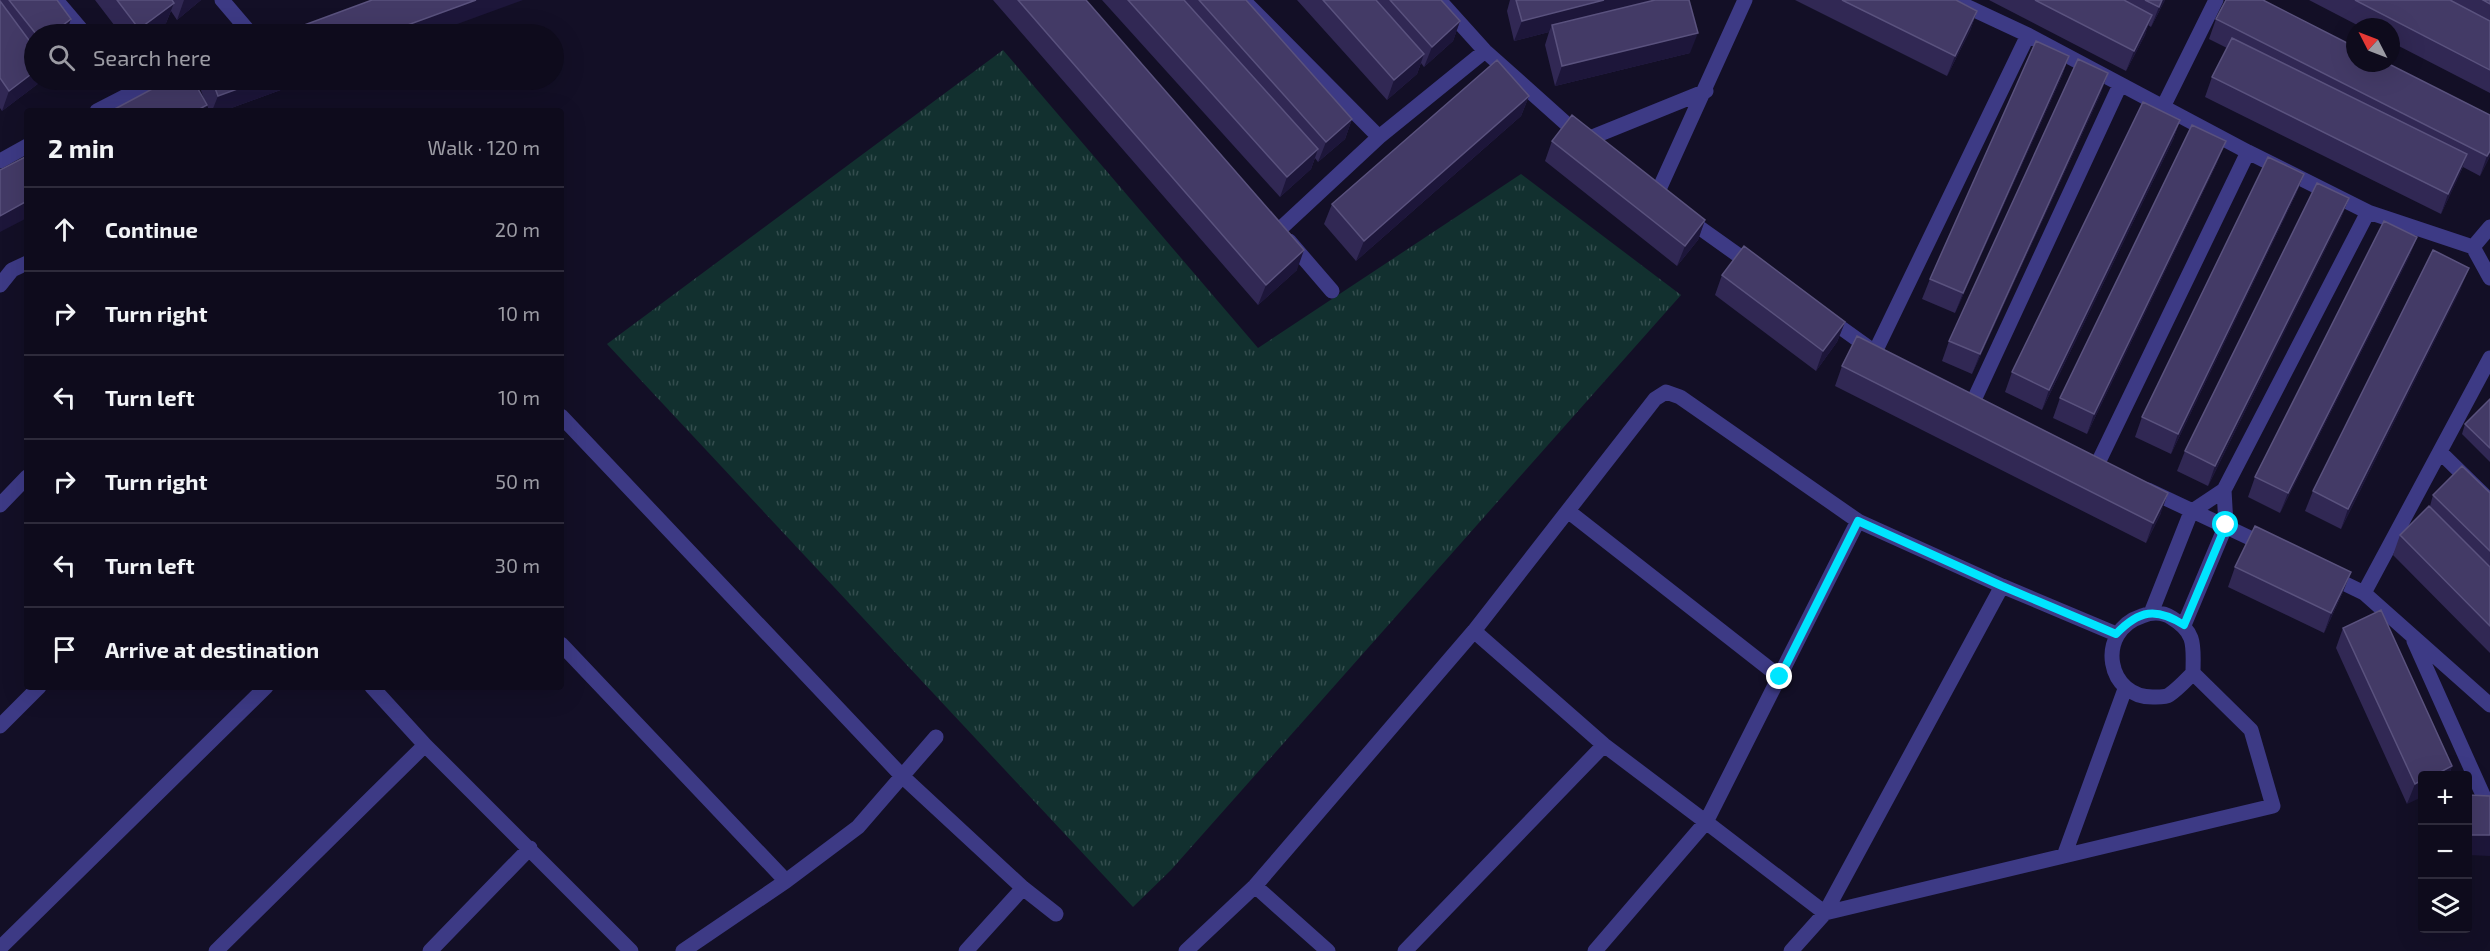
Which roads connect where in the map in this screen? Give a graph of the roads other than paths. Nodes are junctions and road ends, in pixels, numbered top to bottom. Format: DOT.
graph roads {
  1 [pos="56,0"];
  2 [pos="222,0"];
  3 [pos="1242,0"];
  4 [pos="1745,0"];
  5 [pos="1953,0"];
  6 [pos="2216,0"];
  7 [pos="1443,1"];
  8 [pos="77,24"];
  9 [pos="242,24"];
  10 [pos="2028,36"];
  11 [pos="1485,51"];
  12 [pos="2120,85"];
  13 [pos="139,90"];
  14 [pos="1706,91"];
  15 [pos="134,92"];
  16 [pos="2164,105"];
  17 [pos="103,108"];
  18 [pos="1379,137"];
  19 [pos="1585,140"];
  20 [pos="24,148"];
  21 [pos="2247,152"];
  22 [pos="1603,154"];
  23 [pos="1,159"];
  24 [pos="2368,212"];
  25 [pos="2490,227"];
  26 [pos="2473,247"];
  27 [pos="24,264"];
  28 [pos="1761,271"];
  29 [pos="2490,278"];
  30 [pos="0,285"];
  31 [pos="1332,291"];
  32 [pos="1818,312"];
  33 [pos="2490,358"];
  34 [pos="1973,402"];
  35 [pos="564,419"];
  36 [pos="2440,452"];
  37 [pos="2097,465"];
  38 [pos="24,480"];
  39 [pos="2139,486"];
  40 [pos="2224,490"];
  41 [pos="2490,501"];
  42 [pos="0,505"];
  43 [pos="1568,511"];
  44 [pos="2191,512"];
  45 [pos="1858,521"];
  46 [pos="2226,525"];
  47 [pos="2279,551"];
  48 [pos="2311,567"];
  49 [pos="2002,586"];
  50 [pos="2364,593"];
  51 [pos="2151,613"];
  52 [pos="2184,625"];
  53 [pos="1474,631"];
  54 [pos="2116,634"];
  55 [pos="2412,636"];
  56 [pos="564,647"];
  57 [pos="2193,673"];
  58 [pos="1780,677"];
  59 [pos="2125,689"];
  60 [pos="36,690"];
  61 [pos="263,690"];
  62 [pos="375,690"];
  63 [pos="2490,705"];
  64 [pos="0,726"];
  65 [pos="936,738"];
  66 [pos="425,745"];
  67 [pos="1604,745"];
  68 [pos="902,777"];
  69 [pos="2490,803"];
  70 [pos="1706,822"];
  71 [pos="530,848"];
  72 [pos="2064,856"];
  73 [pos="786,880"];
  74 [pos="1255,886"];
  75 [pos="1023,888"];
  76 [pos="1825,913"];
  77 [pos="1056,914"];
  78 [pos="0,948"];
  79 [pos="216,951"];
  80 [pos="430,951"];
  81 [pos="631,951"];
  82 [pos="683,951"];
  83 [pos="966,951"];
  84 [pos="1186,951"];
  85 [pos="1328,951"];
  86 [pos="1405,951"];
  87 [pos="1595,951"];
  88 [pos="1791,951"];
  1 -- 8 [label="street"];
  2 -- 9 [label="street"];
  3 -- 18 [label="street"];
  4 -- 14 [label="street"];
  5 -- 10 [label="street"];
  6 -- 16 [label="street"];
  7 -- 11 [label="street"];
  10 -- 12 [label="street"];
  10 -- 32 [label="street"];
  11 -- 18 [label="street"];
  11 -- 19 [label="street"];
  12 -- 16 [label="street"];
  12 -- 34 [label="street"];
  13 -- 15 [label="street"];
  14 -- 19 [label="street"];
  14 -- 28 [label="street"];
  15 -- 17 [label="street"];
  16 -- 21 [label="street"];
  18 -- 31 [label="street"];
  19 -- 22 [label="street"];
  20 -- 23 [label="street"];
  21 -- 24 [label="street"];
  21 -- 37 [label="street"];
  24 -- 26 [label="street"];
  24 -- 40 [label="street"];
  25 -- 26 [label="street"];
  26 -- 29 [label="street"];
  27 -- 30 [label="street"];
  33 -- 36 [label="street"];
  35 -- 68 [label="street"];
  36 -- 41 [label="street"];
  36 -- 50 [label="street"];
  38 -- 42 [label="street"];
  39 -- 44 [label="street"];
  40 -- 44 [label="street"];
  40 -- 46 [label="street"];
  43 -- 45 [label="street"];
  43 -- 53 [label="street"];
  43 -- 58 [label="street"];
  44 -- 46 [label="street"];
  44 -- 51 [label="street"];
  45 -- 49 [label="street"];
  45 -- 58 [label="street"];
  46 -- 47 [label="street"];
  46 -- 52 [label="street"];
  48 -- 50 [label="street"];
  49 -- 54 [label="street"];
  49 -- 76 [label="street"];
  50 -- 55 [label="street"];
  51 -- 52 [label="street"];
  51 -- 54 [label="street"];
  52 -- 57 [label="street"];
  53 -- 67 [label="street"];
  53 -- 74 [label="street"];
  54 -- 59 [label="street"];
  55 -- 63 [label="street"];
  55 -- 69 [label="street"];
  56 -- 73 [label="street"];
  57 -- 59 [label="street"];
  57 -- 72 [label="street"];
  58 -- 70 [label="street"];
  59 -- 72 [label="street"];
  60 -- 64 [label="street"];
  61 -- 78 [label="street"];
  62 -- 66 [label="street"];
  65 -- 68 [label="street"];
  66 -- 71 [label="street"];
  66 -- 79 [label="street"];
  67 -- 70 [label="street"];
  67 -- 86 [label="street"];
  68 -- 73 [label="street"];
  68 -- 75 [label="street"];
  70 -- 76 [label="street"];
  70 -- 87 [label="street"];
  71 -- 80 [label="street"];
  71 -- 81 [label="street"];
  72 -- 76 [label="street"];
  73 -- 82 [label="street"];
  74 -- 84 [label="street"];
  74 -- 85 [label="street"];
  75 -- 77 [label="street"];
  75 -- 83 [label="street"];
  76 -- 88 [label="street"];
}
